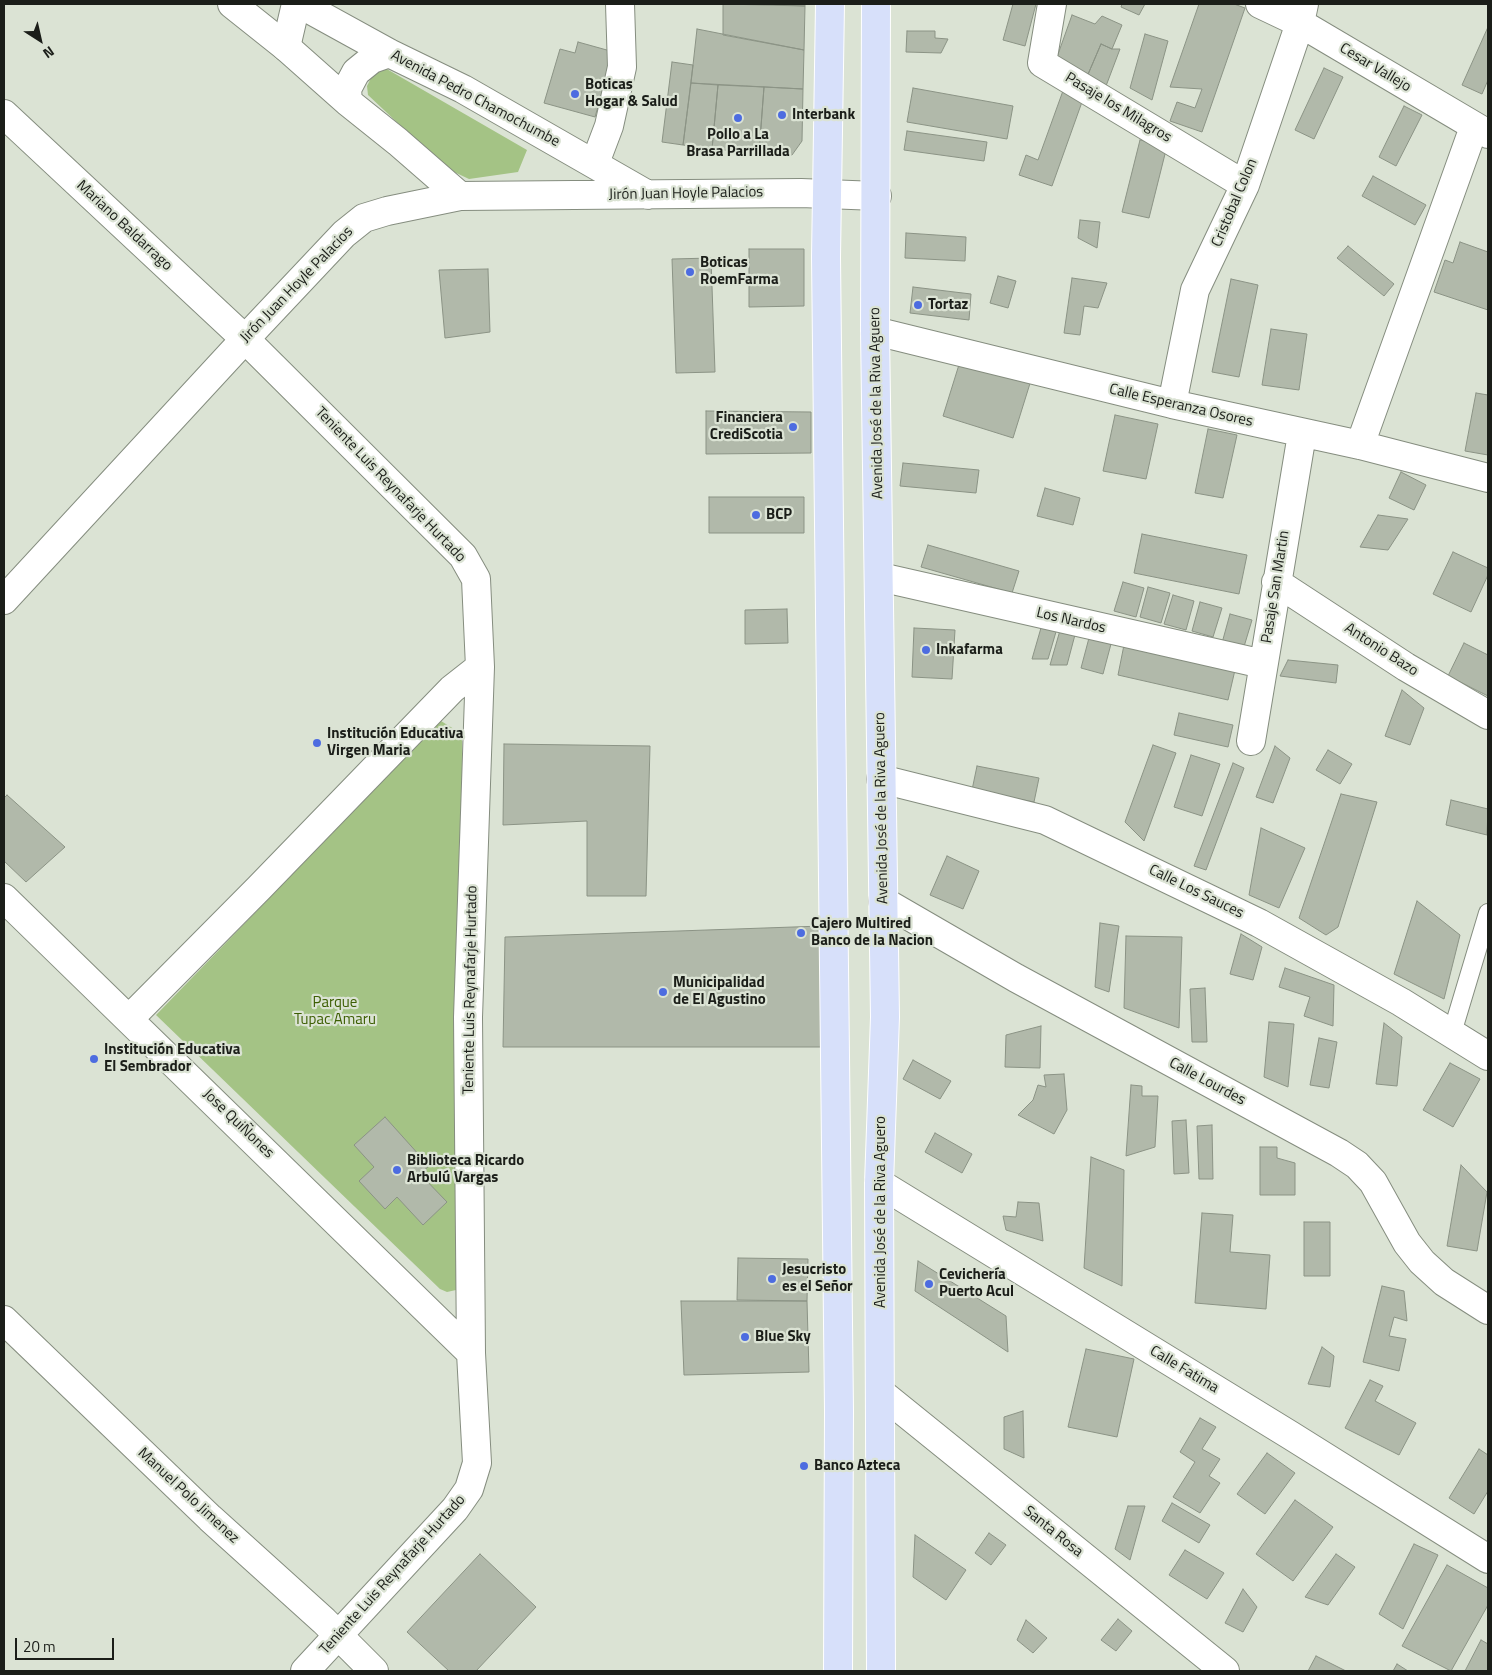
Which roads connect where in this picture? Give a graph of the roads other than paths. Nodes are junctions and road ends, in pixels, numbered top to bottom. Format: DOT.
graph roads {
  1 [pos="232,4"];
  2 [pos="298,4"];
  3 [pos="620,4"];
  4 [pos="830,4"];
  5 [pos="876,4"];
  6 [pos="1052,4"];
  7 [pos="1260,4"];
  8 [pos="1302,14"];
  9 [pos="286,47"];
  10 [pos="389,53"];
  11 [pos="348,102"];
  12 [pos="4,114"];
  13 [pos="1481,131"];
  14 [pos="594,163"];
  15 [pos="1245,184"];
  16 [pos="826,194"];
  17 [pos="649,195"];
  18 [pos="460,196"];
  19 [pos="877,196"];
  20 [pos="875,331"];
  21 [pos="245,339"];
  22 [pos="1172,404"];
  23 [pos="1302,434"];
  24 [pos="1360,445"];
  25 [pos="1488,478"];
  26 [pos="880,577"];
  27 [pos="1276,582"];
  28 [pos="4,600"];
  29 [pos="1263,664"];
  30 [pos="480,667"];
  31 [pos="1488,715"];
  32 [pos="1251,741"];
  33 [pos="881,779"];
  34 [pos="4,898"];
  35 [pos="883,901"];
  36 [pos="1488,913"];
  37 [pos="130,1018"];
  38 [pos="1452,1033"];
  39 [pos="1488,1056"];
  40 [pos="879,1183"];
  41 [pos="1488,1310"];
  42 [pos="4,1320"];
  43 [pos="471,1353"];
  44 [pos="881,1393"];
  45 [pos="1488,1559"];
  46 [pos="339,1636"];
  47 [pos="305,1671"];
  48 [pos="374,1671"];
  49 [pos="838,1671"];
  50 [pos="881,1671"];
  51 [pos="1224,1671"];
  1 -- 9 [label="street"];
  2 -- 9 [label="street"];
  2 -- 10 [label="street, Avenida Pedro Chamochumbe"];
  3 -- 14 [label="street"];
  4 -- 16 [label="main road"];
  5 -- 19 [label="main road, Avenida José de la Riva Aguero"];
  6 -- 15 [label="street, Pasaje los Milagros"];
  7 -- 8 [label="street, Cesar Vallejo"];
  8 -- 13 [label="street, Cesar Vallejo"];
  8 -- 15 [label="street, Cristobal Colon"];
  9 -- 11 [label="street"];
  10 -- 11 [label="street"];
  10 -- 14 [label="street, Avenida Pedro Chamochumbe"];
  11 -- 18 [label="street"];
  12 -- 21 [label="street, Mariano Baldarrago"];
  13 -- 24 [label="street"];
  14 -- 17 [label="street, Avenida Pedro Chamochumbe"];
  15 -- 22 [label="street, Cristobal Colon"];
  16 -- 17 [label="street, Jirón Juan Hoyle Palacios"];
  16 -- 19 [label="street, Jirón Juan Hoyle Palacios"];
  16 -- 49 [label="main road"];
  17 -- 18 [label="street, Jirón Juan Hoyle Palacios"];
  18 -- 21 [label="street, Jirón Juan Hoyle Palacios"];
  19 -- 20 [label="main road, Avenida José de la Riva Aguero"];
  20 -- 22 [label="street, Calle Esperanza Osores"];
  20 -- 26 [label="main road, Avenida José de la Riva Aguero"];
  21 -- 28 [label="street, Jirón Juan Hoyle Palacios"];
  21 -- 30 [label="street, Teniente Luis Reynafarje Hurtado"];
  22 -- 23 [label="street, Calle Esperanza Osores"];
  23 -- 24 [label="street, Calle Esperanza Osores"];
  23 -- 27 [label="street, Pasaje San Martin"];
  24 -- 25 [label="street, Calle Esperanza Osores"];
  26 -- 29 [label="street, Los Nardos"];
  26 -- 33 [label="main road, Avenida José de la Riva Aguero"];
  27 -- 29 [label="street, Pasaje San Martin"];
  27 -- 31 [label="street, Antonio Bazo"];
  29 -- 32 [label="street, Pasaje San Martin"];
  30 -- 37 [label="street"];
  30 -- 43 [label="street, Teniente Luis Reynafarje Hurtado"];
  33 -- 35 [label="main road, Avenida José de la Riva Aguero"];
  33 -- 38 [label="street, Calle Los Sauces"];
  34 -- 37 [label="street, Jose QuiÑones"];
  35 -- 40 [label="main road, Avenida José de la Riva Aguero"];
  35 -- 41 [label="street, Calle Lourdes"];
  36 -- 38 [label="lane"];
  37 -- 43 [label="street, Jose QuiÑones"];
  38 -- 39 [label="street, Calle Los Sauces"];
  40 -- 44 [label="main road, Avenida José de la Riva Aguero"];
  40 -- 45 [label="street, Calle Fatima"];
  42 -- 46 [label="street, Manuel Polo Jimenez"];
  43 -- 46 [label="street, Teniente Luis Reynafarje Hurtado"];
  44 -- 50 [label="main road, Avenida José de la Riva Aguero"];
  44 -- 51 [label="street, Santa Rosa"];
  46 -- 47 [label="street, Teniente Luis Reynafarje Hurtado"];
  46 -- 48 [label="street, Manuel Polo Jimenez"];
}
